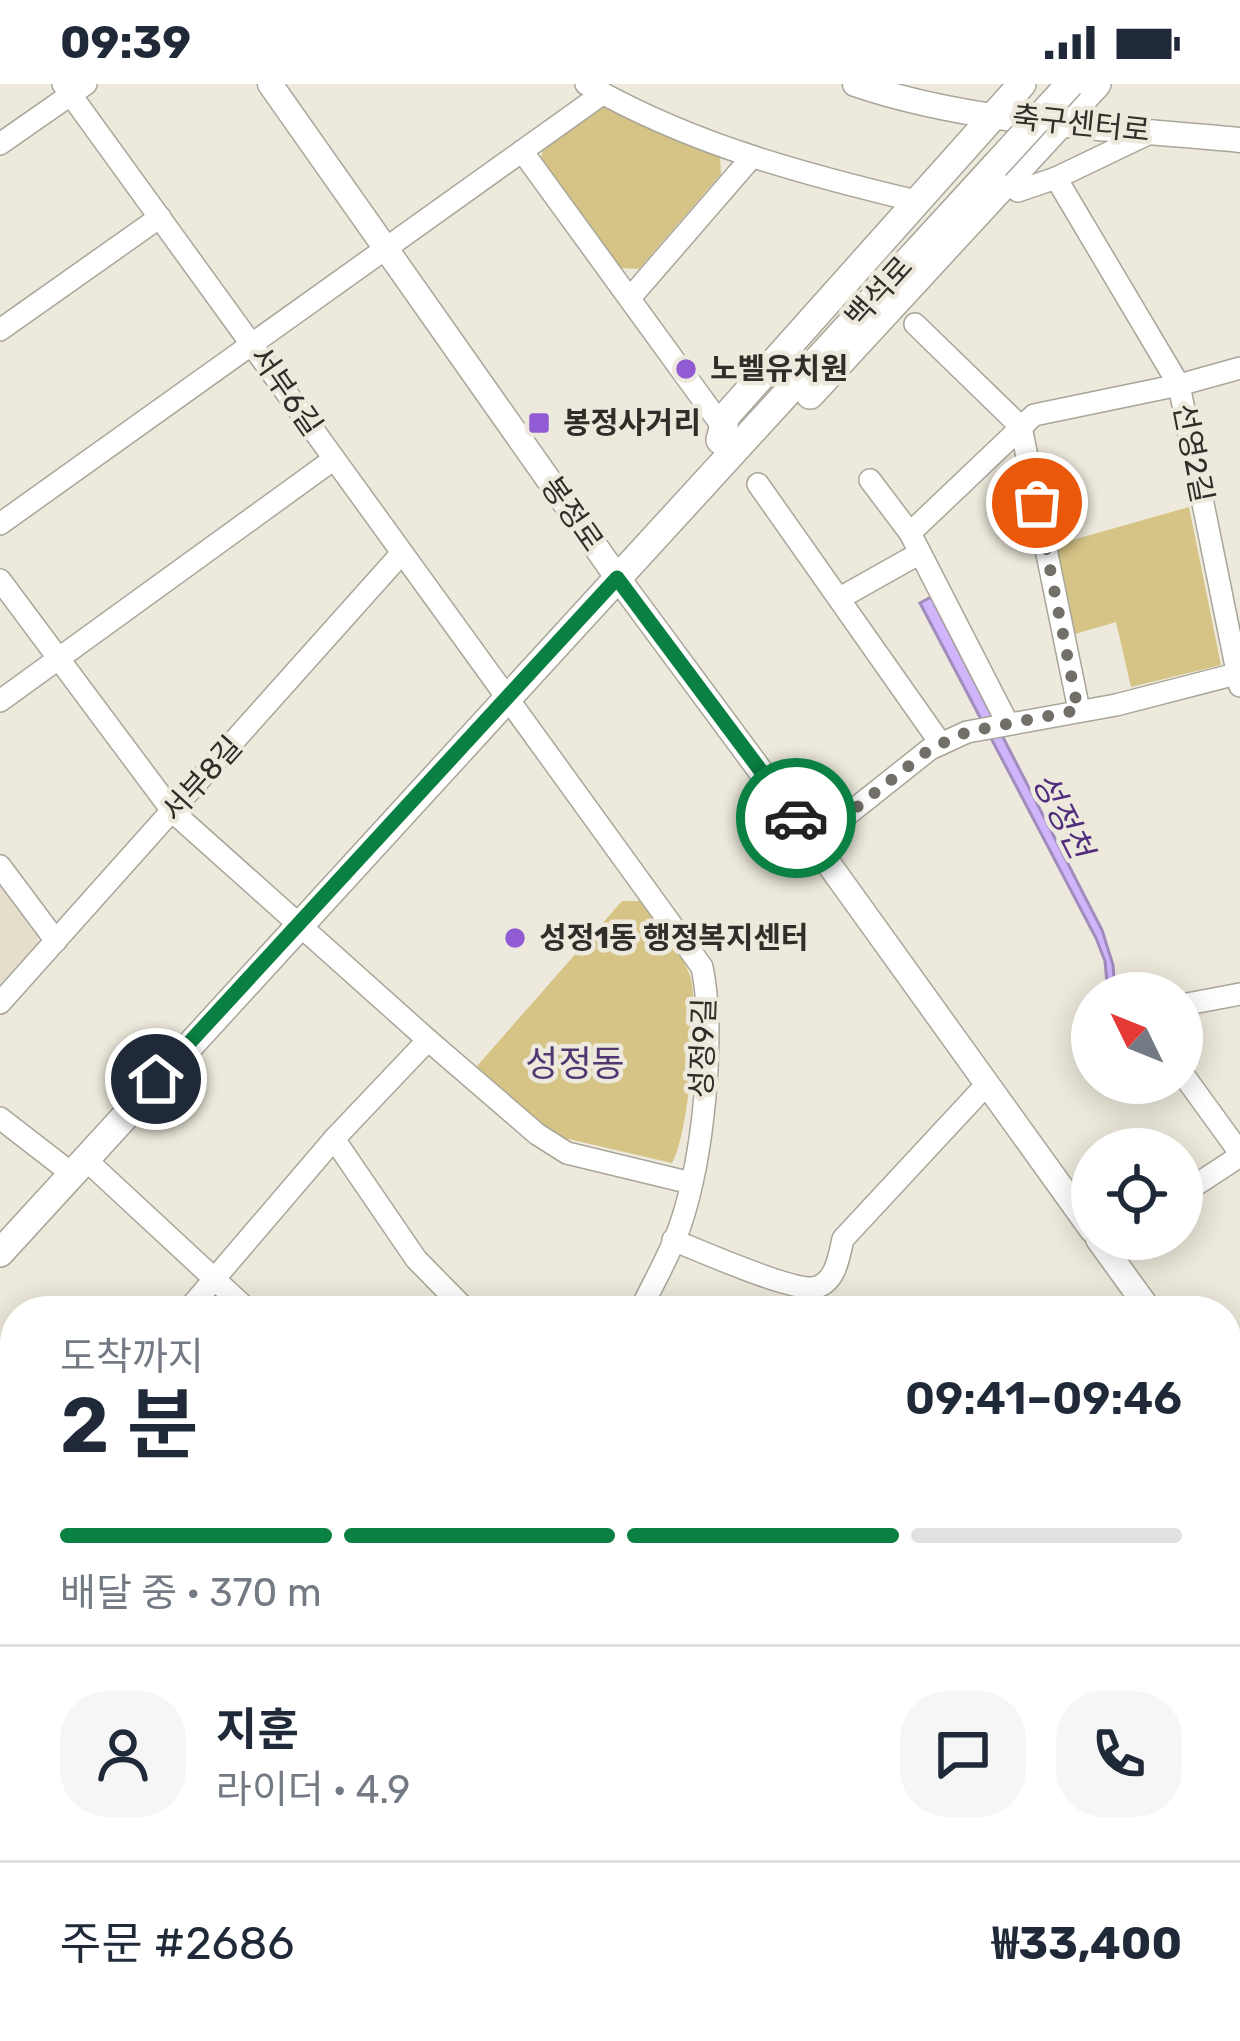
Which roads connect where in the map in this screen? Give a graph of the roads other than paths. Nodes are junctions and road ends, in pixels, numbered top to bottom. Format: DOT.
graph roads {
  1 [pos="270,84"];
  2 [pos="854,84"];
  3 [pos="1022,84"];
  4 [pos="1048,84"];
  5 [pos="1070,84"];
  6 [pos="1097,84"];
  7 [pos="73,88"];
  8 [pos="594,89"];
  9 [pos="993,115"];
  10 [pos="1060,124"];
  11 [pos="1154,131"];
  12 [pos="1240,140"];
  13 [pos="0,144"];
  14 [pos="522,151"];
  15 [pos="752,157"];
  16 [pos="986,164"];
  17 [pos="1056,178"];
  18 [pos="1018,191"];
  19 [pos="916,202"];
  20 [pos="160,217"];
  21 [pos="385,248"];
  22 [pos="630,298"];
  23 [pos="915,324"];
  24 [pos="0,330"];
  25 [pos="254,345"];
  26 [pos="1240,368"];
  27 [pos="1179,385"];
  28 [pos="1021,427"];
  29 [pos="725,440"];
  30 [pos="334,459"];
  31 [pos="869,480"];
  32 [pos="758,484"];
  33 [pos="0,524"];
  34 [pos="915,543"];
  35 [pos="401,554"];
  36 [pos="617,578"];
  37 [pos="0,580"];
  38 [pos="840,598"];
  39 [pos="57,658"];
  40 [pos="1239,678"];
  41 [pos="0,700"];
  42 [pos="506,701"];
  43 [pos="1078,710"];
  44 [pos="1007,722"];
  45 [pos="941,744"];
  46 [pos="173,812"];
  47 [pos="813,842"];
  48 [pos="0,866"];
  49 [pos="299,924"];
  50 [pos="56,940"];
  51 [pos="1240,994"];
  52 [pos="1203,1001"];
  53 [pos="0,1003"];
  54 [pos="428,1040"];
  55 [pos="987,1084"];
  56 [pos="1203,1102"];
  57 [pos="0,1118"];
  58 [pos="334,1138"];
  59 [pos="1240,1154"];
  60 [pos="77,1165"];
  61 [pos="1203,1180"];
  62 [pos="691,1183"];
  63 [pos="1071,1202"];
  64 [pos="674,1240"];
  65 [pos="0,1253"];
  66 [pos="1113,1260"];
  67 [pos="215,1280"];
  68 [pos="201,1296"];
  69 [pos="233,1296"];
  70 [pos="452,1296"];
  71 [pos="647,1296"];
  72 [pos="1139,1296"];
  1 -- 21 [label="street, 봉정로"];
  2 -- 9 [label="street, 축구센터로"];
  3 -- 9 [label="main road"];
  4 -- 16 [label="main road"];
  5 -- 16 [label="main road, bridge"];
  6 -- 10 [label="main road"];
  7 -- 13 [label="street"];
  7 -- 20 [label="street, 서부6길"];
  8 -- 14 [label="street"];
  8 -- 15 [label="street"];
  9 -- 10 [label="street, 축구센터로"];
  9 -- 19 [label="main road"];
  10 -- 11 [label="street, 축구센터로"];
  10 -- 29 [label="main road"];
  11 -- 12 [label="street, 축구센터로"];
  11 -- 17 [label="street"];
  14 -- 21 [label="street"];
  14 -- 22 [label="street"];
  15 -- 19 [label="street"];
  15 -- 22 [label="street"];
  16 -- 29 [label="main road, 백석로"];
  17 -- 18 [label="street"];
  17 -- 27 [label="street, 선영2길"];
  19 -- 29 [label="main road"];
  20 -- 24 [label="street"];
  20 -- 25 [label="street, 서부6길"];
  21 -- 25 [label="street"];
  21 -- 36 [label="street, 봉정로"];
  22 -- 29 [label="street"];
  23 -- 28 [label="street"];
  25 -- 30 [label="street, 서부6길"];
  25 -- 33 [label="street"];
  26 -- 27 [label="street"];
  27 -- 28 [label="street"];
  27 -- 40 [label="street, 선영2길"];
  28 -- 34 [label="street"];
  28 -- 43 [label="street"];
  29 -- 36 [label="main road, 백석로"];
  30 -- 35 [label="street, 서부6길"];
  30 -- 39 [label="street"];
  31 -- 34 [label="street"];
  32 -- 38 [label="street"];
  34 -- 38 [label="street"];
  34 -- 44 [label="street"];
  35 -- 42 [label="street, 서부6길"];
  35 -- 46 [label="street, 서부8길"];
  36 -- 42 [label="main road, 백석로"];
  36 -- 47 [label="street, 봉정로"];
  37 -- 39 [label="street"];
  38 -- 45 [label="street"];
  39 -- 41 [label="street"];
  39 -- 46 [label="street"];
  40 -- 43 [label="street"];
  42 -- 49 [label="main road, 백석로"];
  42 -- 62 [label="street, 성정9길"];
  43 -- 44 [label="street"];
  44 -- 45 [label="street"];
  45 -- 47 [label="street"];
  46 -- 49 [label="street"];
  46 -- 50 [label="street, 서부8길"];
  47 -- 55 [label="street, 봉정로"];
  48 -- 50 [label="street"];
  49 -- 54 [label="street"];
  49 -- 60 [label="main road, 백석로"];
  50 -- 53 [label="street, 서부8길"];
  51 -- 52 [label="street"];
  54 -- 58 [label="street"];
  54 -- 62 [label="street"];
  55 -- 63 [label="street, 봉정로"];
  55 -- 64 [label="street"];
  56 -- 59 [label="street"];
  57 -- 60 [label="street"];
  58 -- 67 [label="street"];
  58 -- 70 [label="street"];
  59 -- 61 [label="street"];
  60 -- 65 [label="main road, 백석로"];
  60 -- 67 [label="street"];
  62 -- 64 [label="street, 성정9길"];
  64 -- 71 [label="street, 성정9길"];
  66 -- 72 [label="street"];
  67 -- 68 [label="street"];
  67 -- 69 [label="street"];
}
